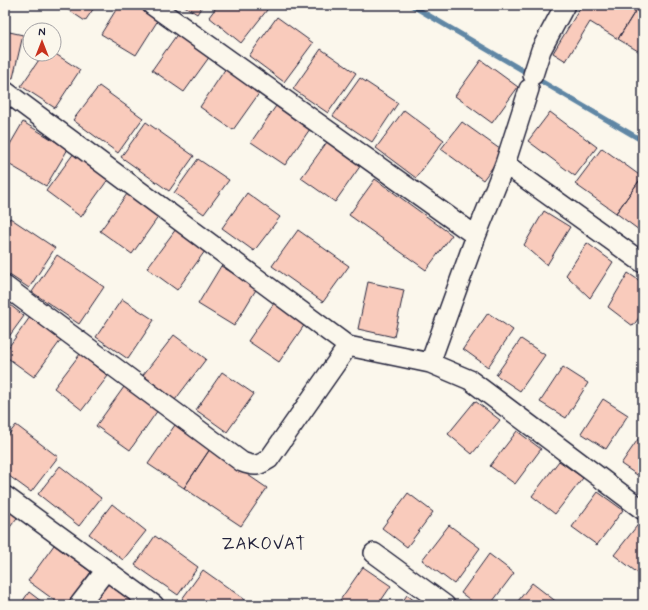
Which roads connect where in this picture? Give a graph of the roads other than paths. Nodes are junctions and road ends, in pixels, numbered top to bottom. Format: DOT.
graph roads {
  1 [pos="152,5"];
  2 [pos="565,5"];
  3 [pos="5,91"];
  4 [pos="505,164"];
  5 [pos="476,236"];
  6 [pos="643,263"];
  7 [pos="5,286"];
  8 [pos="348,346"];
  9 [pos="430,363"];
  10 [pos="5,496"];
  11 [pos="643,510"];
  12 [pos="374,553"];
  13 [pos="106,570"];
  14 [pos="79,605"];
  15 [pos="154,605"];
  16 [pos="445,605"];
  1 -- 5 [label="street"];
  2 -- 4 [label="street"];
  3 -- 8 [label="street"];
  4 -- 5 [label="street"];
  4 -- 6 [label="street"];
  5 -- 9 [label="street"];
  7 -- 8 [label="street"];
  8 -- 9 [label="street"];
  9 -- 11 [label="street"];
  10 -- 13 [label="street"];
  12 -- 16 [label="street"];
  13 -- 14 [label="street"];
  13 -- 15 [label="street"];
}
